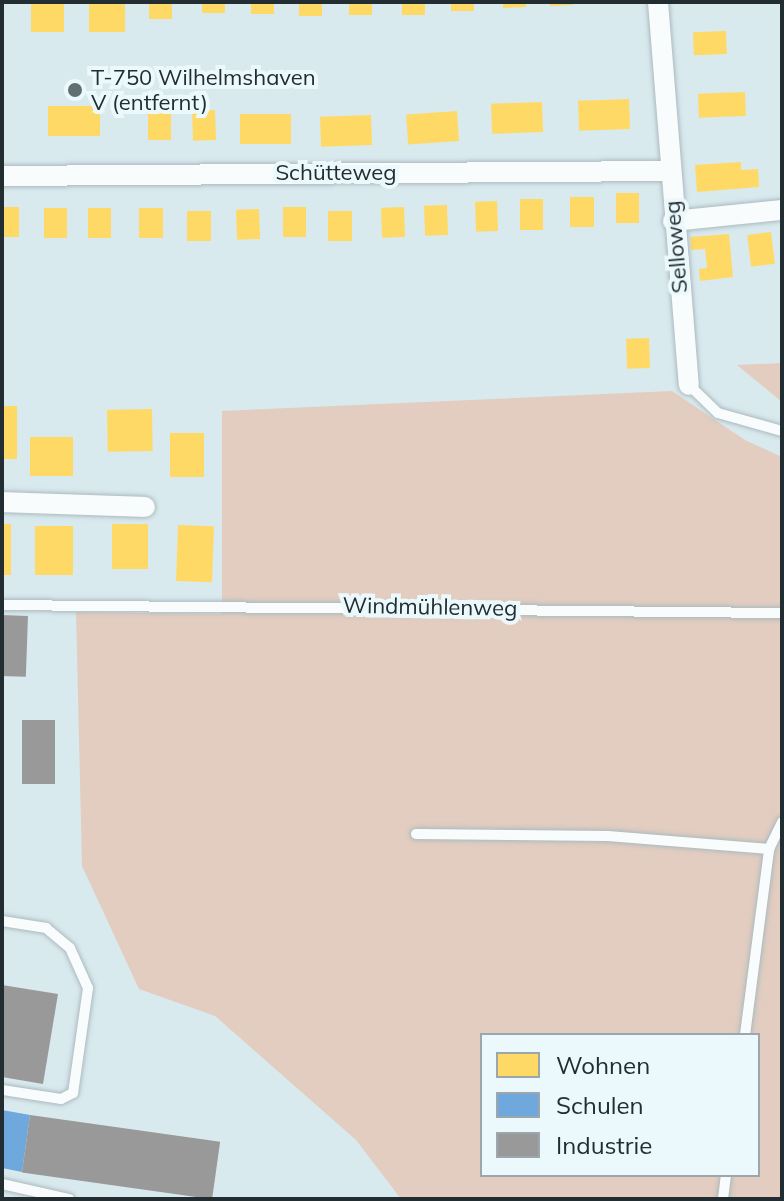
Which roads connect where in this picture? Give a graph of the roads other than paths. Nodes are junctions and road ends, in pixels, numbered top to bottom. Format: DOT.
graph roads {
  1 [pos="658,2"];
  2 [pos="670,171"];
  3 [pos="2,176"];
  4 [pos="782,210"];
  5 [pos="673,221"];
  6 [pos="689,385"];
  7 [pos="782,431"];
  8 [pos="2,502"];
  9 [pos="145,507"];
  10 [pos="2,605"];
  11 [pos="782,613"];
  12 [pos="782,822"];
  13 [pos="416,834"];
  14 [pos="769,849"];
  15 [pos="2,921"];
  16 [pos="745,1033"];
  17 [pos="2,1090"];
  18 [pos="726,1177"];
  19 [pos="2,1184"];
  20 [pos="69,1199"];
  21 [pos="723,1199"];
  1 -- 2 [label="street, Selloweg"];
  2 -- 3 [label="street, Schütteweg"];
  2 -- 5 [label="street, Selloweg"];
  4 -- 5 [label="street"];
  5 -- 6 [label="street, Selloweg"];
  6 -- 7 [label="lane, Selloweg"];
  8 -- 9 [label="street"];
  10 -- 11 [label="lane, Windmühlenweg"];
  12 -- 14 [label="lane"];
  13 -- 14 [label="lane"];
  14 -- 16 [label="lane"];
  15 -- 17 [label="lane"];
  18 -- 21 [label="lane"];
  19 -- 20 [label="lane"];
}
